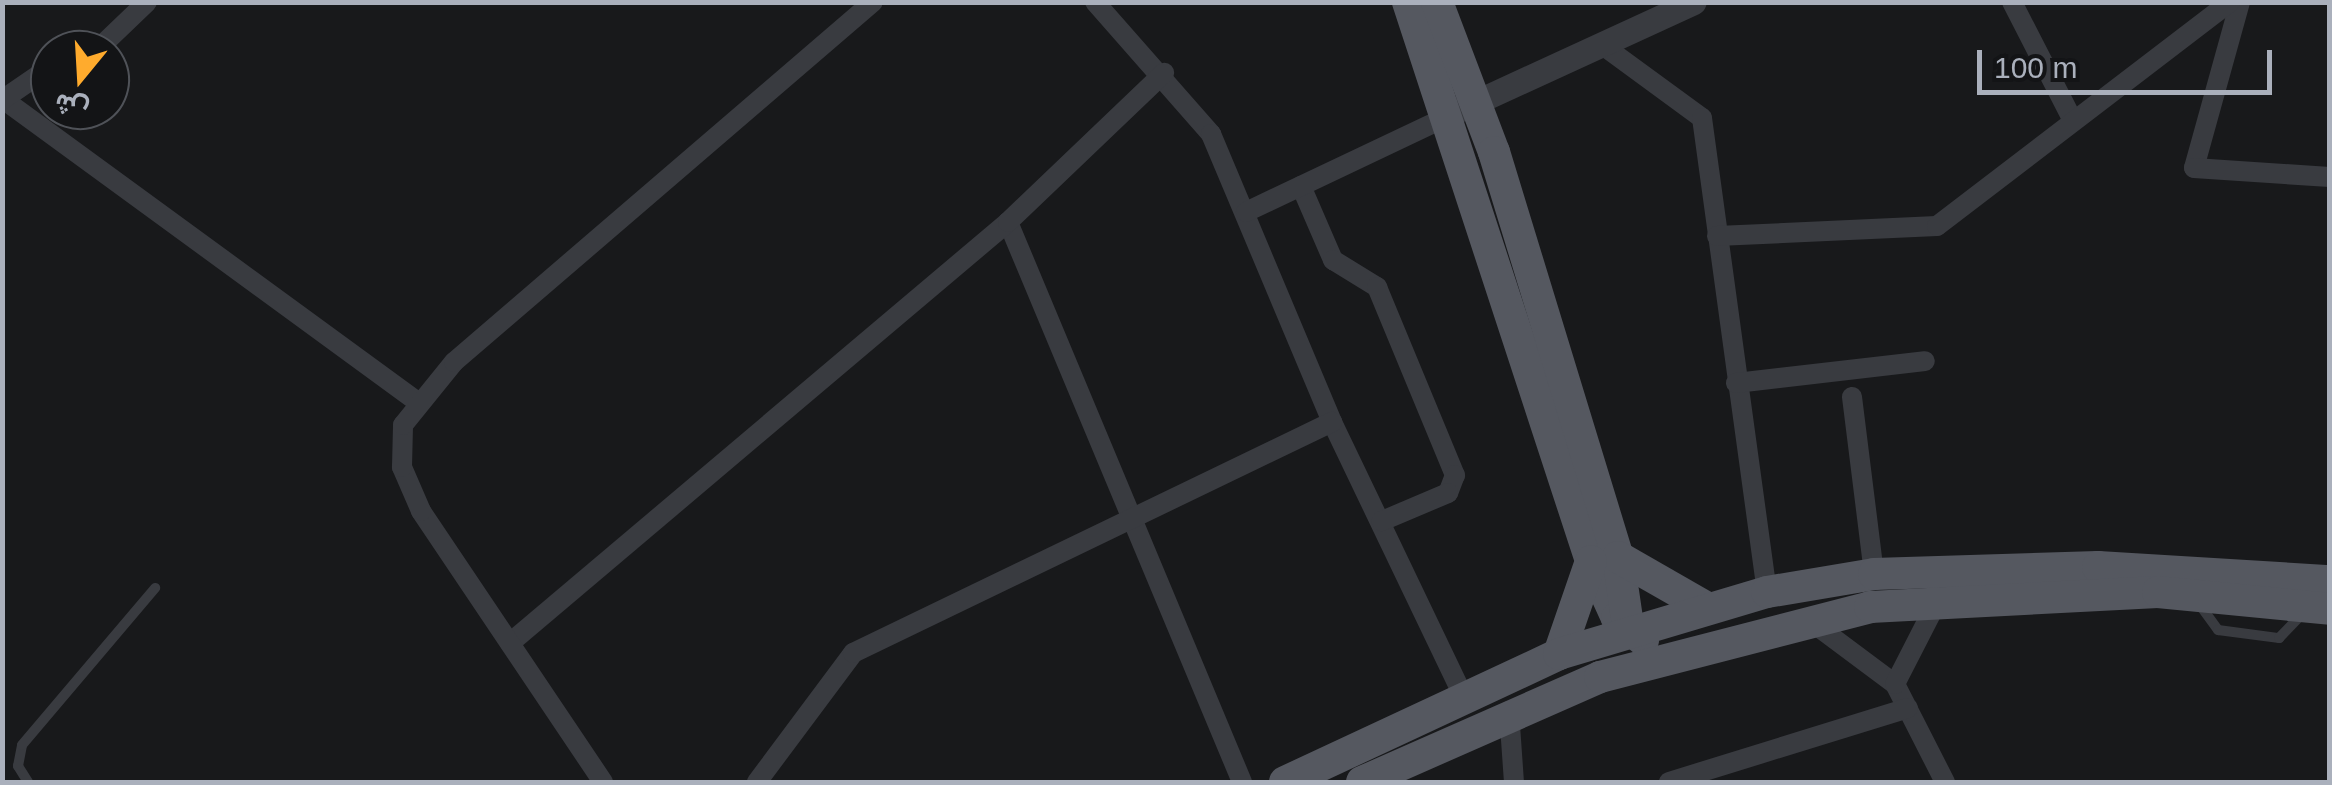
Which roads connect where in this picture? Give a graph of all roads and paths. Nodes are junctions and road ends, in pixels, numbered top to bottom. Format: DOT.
graph roads {
  1 [pos="147,2"];
  2 [pos="873,2"];
  3 [pos="1095,2"];
  4 [pos="1408,2"];
  5 [pos="1438,2"];
  6 [pos="2012,2"];
  7 [pos="2230,2"];
  8 [pos="2240,2"];
  9 [pos="1692,3"];
  10 [pos="118,30"];
  11 [pos="1604,47"];
  12 [pos="1164,73"];
  13 [pos="30,80"];
  14 [pos="3,100"];
  15 [pos="1462,109"];
  16 [pos="2071,117"];
  17 [pos="2330,177"];
  18 [pos="1301,186"];
  19 [pos="1246,212"];
  20 [pos="1008,222"];
  21 [pos="1716,236"];
  22 [pos="1925,360"];
  23 [pos="1736,384"];
  24 [pos="1852,397"];
  25 [pos="415,400"];
  26 [pos="1332,422"];
  27 [pos="1128,518"];
  28 [pos="1382,521"];
  29 [pos="1604,559"];
  30 [pos="1874,574"];
  31 [pos="2330,581"];
  32 [pos="155,588"];
  33 [pos="1767,592"];
  34 [pos="1938,600"];
  35 [pos="1708,608"];
  36 [pos="2318,608"];
  37 [pos="1807,619"];
  38 [pos="1626,630"];
  39 [pos="510,643"];
  40 [pos="1559,654"];
  41 [pos="1671,656"];
  42 [pos="1600,677"];
  43 [pos="1895,684"];
  44 [pos="1462,693"];
  45 [pos="1908,708"];
  46 [pos="1508,711"];
  47 [pos="1694,779"];
  48 [pos="28,782"];
  49 [pos="603,782"];
  50 [pos="758,782"];
  51 [pos="1242,782"];
  52 [pos="1285,782"];
  53 [pos="1362,782"];
  54 [pos="1514,782"];
  55 [pos="1668,782"];
  56 [pos="1945,782"];
  1 -- 10 [label="street"];
  2 -- 25 [label="street"];
  3 -- 12 [label="street"];
  4 -- 15 [label="main road"];
  5 -- 15 [label="main road"];
  6 -- 16 [label="street"];
  7 -- 16 [label="street"];
  8 -- 17 [label="street"];
  9 -- 11 [label="street"];
  11 -- 15 [label="street"];
  11 -- 21 [label="street"];
  12 -- 19 [label="street"];
  12 -- 20 [label="street"];
  13 -- 14 [label="street"];
  14 -- 25 [label="street"];
  15 -- 18 [label="street"];
  15 -- 29 [label="main road"];
  16 -- 21 [label="street"];
  18 -- 19 [label="street"];
  18 -- 28 [label="street"];
  19 -- 26 [label="street"];
  20 -- 27 [label="street"];
  20 -- 39 [label="street"];
  21 -- 23 [label="street"];
  22 -- 23 [label="street"];
  23 -- 33 [label="street"];
  24 -- 30 [label="street"];
  25 -- 39 [label="street"];
  26 -- 27 [label="street"];
  26 -- 28 [label="street"];
  27 -- 50 [label="street"];
  27 -- 51 [label="street"];
  28 -- 44 [label="street"];
  29 -- 35 [label="main road"];
  29 -- 38 [label="main road"];
  29 -- 40 [label="main road"];
  30 -- 31 [label="main road"];
  30 -- 33 [label="main road"];
  32 -- 48 [label="lane"];
  33 -- 35 [label="main road"];
  34 -- 36 [label="main road"];
  34 -- 37 [label="main road"];
  34 -- 43 [label="street"];
  35 -- 38 [label="main road"];
  37 -- 41 [label="main road"];
  37 -- 43 [label="street"];
  38 -- 40 [label="main road"];
  38 -- 41 [label="main road"];
  38 -- 42 [label="main road"];
  39 -- 49 [label="street"];
  40 -- 44 [label="main road"];
  41 -- 42 [label="main road"];
  42 -- 46 [label="main road"];
  43 -- 45 [label="street"];
  44 -- 52 [label="main road"];
  45 -- 47 [label="street"];
  45 -- 56 [label="street"];
  46 -- 53 [label="main road"];
  46 -- 54 [label="street"];
  47 -- 55 [label="street"];
}
